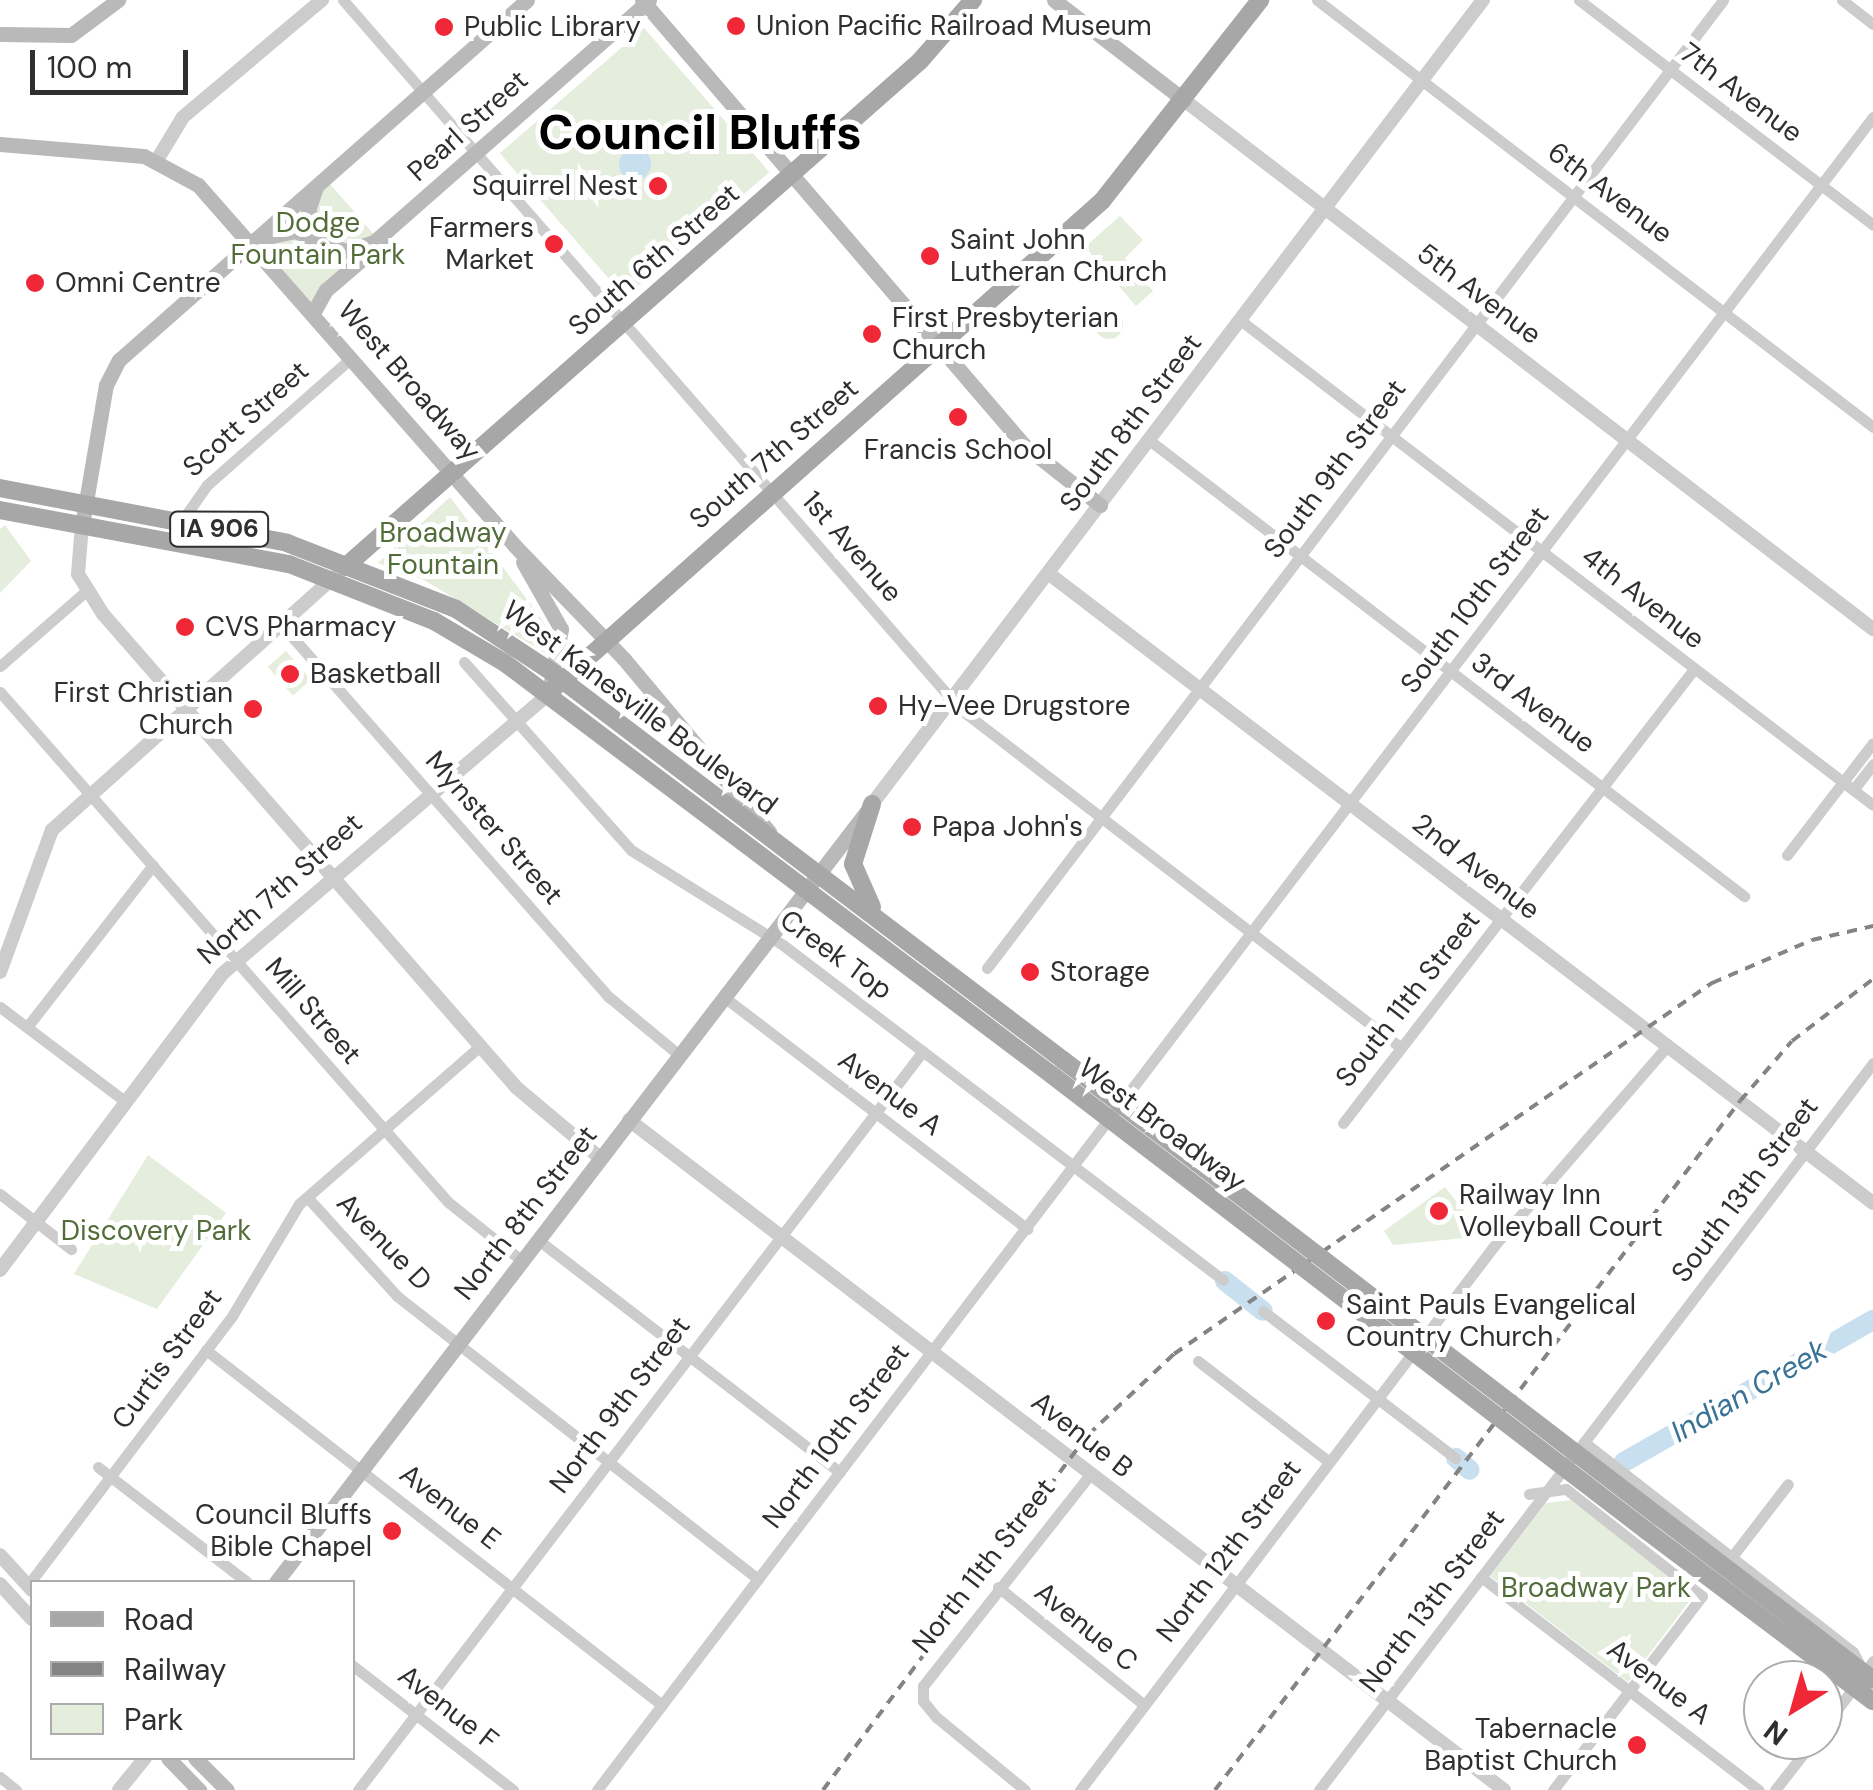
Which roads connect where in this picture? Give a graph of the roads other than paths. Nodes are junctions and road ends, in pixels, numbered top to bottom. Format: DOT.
graph roads {
  1 [pos="118,0"];
  2 [pos="322,0"];
  3 [pos="343,0"];
  4 [pos="527,0"];
  5 [pos="972,0"];
  6 [pos="1054,0"];
  7 [pos="1260,0"];
  8 [pos="1317,0"];
  9 [pos="1483,0"];
  10 [pos="1579,0"];
  11 [pos="1723,0"];
  12 [pos="1842,0"];
  13 [pos="645,1"];
  14 [pos="1873,24"];
  15 [pos="0,34"];
  16 [pos="1670,70"];
  17 [pos="1422,81"];
  18 [pos="424,92"];
  19 [pos="1184,100"];
  20 [pos="1873,117"];
  21 [pos="0,144"];
  22 [pos="476,152"];
  23 [pos="157,160"];
  24 [pos="794,175"];
  25 [pos="320,181"];
  26 [pos="1821,186"];
  27 [pos="1573,196"];
  28 [pos="1326,208"];
  29 [pos="1873,225"];
  30 [pos="392,228"];
  31 [pos="250,242"];
  32 [pos="327,245"];
  33 [pos="313,312"];
  34 [pos="1724,312"];
  35 [pos="1240,320"];
  36 [pos="624,322"];
  37 [pos="1477,324"];
  38 [pos="940,344"];
  39 [pos="352,358"];
  40 [pos="1873,427"];
  41 [pos="1392,436"];
  42 [pos="1149,440"];
  43 [pos="1628,440"];
  44 [pos="452,473"];
  45 [pos="0,488"];
  46 [pos="772,492"];
  47 [pos="1100,505"];
  48 [pos="85,506"];
  49 [pos="0,510"];
  50 [pos="181,522"];
  51 [pos="82,525"];
  52 [pos="514,545"];
  53 [pos="1543,552"];
  54 [pos="1300,556"];
  55 [pos="350,563"];
  56 [pos="1048,574"];
  57 [pos="334,578"];
  58 [pos="86,591"];
  59 [pos="282,624"];
  60 [pos="1873,629"];
  61 [pos="606,640"];
  62 [pos="464,662"];
  63 [pos="0,666"];
  64 [pos="1694,669"];
  65 [pos="1451,672"];
  66 [pos="558,677"];
  67 [pos="1201,687"];
  68 [pos="0,692"];
  69 [pos="547,694"];
  70 [pos="952,701"];
  71 [pos="185,708"];
  72 [pos="518,721"];
  73 [pos="1873,743"];
  74 [pos="1873,764"];
  75 [pos="1848,786"];
  76 [pos="1603,788"];
  77 [pos="429,792"];
  78 [pos="92,793"];
  79 [pos="1352,803"];
  80 [pos="872,804"];
  81 [pos="1873,805"];
  82 [pos="1101,819"];
  83 [pos="784,851"];
  84 [pos="1787,855"];
  85 [pos="153,864"];
  86 [pos="818,876"];
  87 [pos="333,877"];
  88 [pos="805,892"];
  89 [pos="1744,896"];
  90 [pos="1503,919"];
  91 [pos="889,926"];
  92 [pos="1252,934"];
  93 [pos="771,936"];
  94 [pos="237,961"];
  95 [pos="987,968"];
  96 [pos="0,972"];
  97 [pos="724,997"];
  98 [pos="0,1007"];
  99 [pos="27,1027"];
  100 [pos="481,1046"];
  101 [pos="1400,1046"];
  102 [pos="1667,1046"];
  103 [pos="922,1051"];
  104 [pos="679,1055"];
  105 [pos="1873,1064"];
  106 [pos="126,1102"];
  107 [pos="875,1113"];
  108 [pos="1116,1114"];
  109 [pos="629,1120"];
  110 [pos="1343,1123"];
  111 [pos="384,1130"];
  112 [pos="1807,1153"];
  113 [pos="600,1158"];
  114 [pos="1074,1167"];
  115 [pos="0,1194"];
  116 [pos="307,1197"];
  117 [pos="1873,1202"];
  118 [pos="37,1221"];
  119 [pos="1026,1228"];
  120 [pos="781,1236"];
  121 [pos="537,1239"];
  122 [pos="71,1249"];
  123 [pos="522,1260"];
  124 [pos="0,1270"];
  125 [pos="1223,1280"];
  126 [pos="1263,1311"];
  127 [pos="458,1343"];
  128 [pos="206,1350"];
  129 [pos="932,1352"];
  130 [pos="688,1356"];
  131 [pos="1198,1361"];
  132 [pos="1377,1398"];
  133 [pos="1584,1442"];
  134 [pos="1455,1458"];
  135 [pos="608,1461"];
  136 [pos="1329,1462"];
  137 [pos="98,1467"];
  138 [pos="362,1470"];
  139 [pos="840,1472"];
  140 [pos="1091,1473"];
  141 [pos="111,1477"];
  142 [pos="1788,1484"];
  143 [pos="1546,1492"];
  144 [pos="1528,1494"];
  145 [pos="1652,1524"];
  146 [pos="0,1555"];
  147 [pos="1731,1558"];
  148 [pos="1481,1578"];
  149 [pos="758,1579"];
  150 [pos="36,1580"];
  151 [pos="245,1580"];
  152 [pos="278,1580"];
  153 [pos="0,1584"];
  154 [pos="1236,1584"];
  155 [pos="30,1588"];
  156 [pos="512,1588"];
  157 [pos="998,1588"];
  158 [pos="30,1617"];
  159 [pos="355,1666"];
  160 [pos="1866,1675"];
  161 [pos="1630,1690"];
  162 [pos="1387,1700"];
  163 [pos="1873,1701"];
  164 [pos="1843,1703"];
  165 [pos="662,1705"];
  166 [pos="1144,1705"];
  167 [pos="416,1714"];
  168 [pos="143,1760"];
  169 [pos="170,1760"];
  170 [pos="197,1760"];
  171 [pos="1798,1760"];
  172 [pos="0,1777"];
  173 [pos="16,1790"];
  174 [pos="120,1790"];
  175 [pos="199,1790"];
  176 [pos="226,1790"];
  177 [pos="358,1790"];
  178 [pos="513,1790"];
  179 [pos="597,1790"];
  180 [pos="1025,1790"];
  181 [pos="1080,1790"];
  182 [pos="1319,1790"];
  183 [pos="1504,1790"];
  184 [pos="1554,1790"];
  185 [pos="1759,1790"];
  186 [pos="1775,1790"];
  1 -- 15 [label="main road"];
  2 -- 23 [label="street"];
  3 -- 18 [label="street, 1st Avenue"];
  4 -- 18 [label="main road"];
  5 -- 24 [label="main road, South 6th Street"];
  6 -- 19 [label="main road, 5th Avenue"];
  7 -- 19 [label="main road, South 7th Street"];
  8 -- 17 [label="street, 6th Avenue"];
  9 -- 17 [label="street, South 8th Street"];
  10 -- 16 [label="street, 7th Avenue"];
  11 -- 16 [label="street, South 9th Street"];
  12 -- 14 [label="street"];
  13 -- 22 [label="main road, Pearl Street"];
  13 -- 24 [label="main road"];
  16 -- 26 [label="street, 7th Avenue"];
  16 -- 27 [label="street, South 9th Street"];
  17 -- 27 [label="street, 6th Avenue"];
  17 -- 28 [label="street, South 8th Street"];
  18 -- 22 [label="street, 1st Avenue"];
  18 -- 25 [label="main road"];
  19 -- 28 [label="street, 5th Avenue"];
  19 -- 38 [label="main road, South 7th Street"];
  20 -- 26 [label="street, South 10th Street"];
  21 -- 23 [label="main road, West Broadway"];
  22 -- 30 [label="main road, Pearl Street"];
  22 -- 36 [label="street, 1st Avenue"];
  23 -- 31 [label="main road, West Broadway"];
  24 -- 36 [label="main road, South 6th Street"];
  24 -- 38 [label="main road"];
  25 -- 31 [label="main road"];
  25 -- 32 [label="main road"];
  26 -- 29 [label="street, 7th Avenue"];
  26 -- 34 [label="street, South 10th Street"];
  27 -- 34 [label="street, 6th Avenue"];
  27 -- 37 [label="street, South 9th Street"];
  28 -- 35 [label="street, South 8th Street"];
  28 -- 37 [label="street, 5th Avenue"];
  30 -- 32 [label="main road, Pearl Street"];
  30 -- 33 [label="main road"];
  31 -- 32 [label="main road, Pearl Street"];
  31 -- 33 [label="main road, West Broadway"];
  31 -- 48 [label="main road"];
  33 -- 39 [label="main road, West Broadway"];
  34 -- 40 [label="street, 6th Avenue"];
  34 -- 43 [label="street, South 10th Street"];
  35 -- 41 [label="street, 4th Avenue"];
  35 -- 42 [label="street, South 8th Street"];
  36 -- 44 [label="main road, South 6th Street"];
  36 -- 46 [label="street, 1st Avenue"];
  37 -- 41 [label="street, South 9th Street"];
  37 -- 43 [label="street, 5th Avenue"];
  38 -- 46 [label="main road, South 7th Street"];
  38 -- 47 [label="main road"];
  39 -- 44 [label="main road, West Broadway"];
  39 -- 50 [label="street, Scott Street"];
  41 -- 53 [label="street, 4th Avenue"];
  41 -- 54 [label="street, South 9th Street"];
  42 -- 47 [label="street, South 8th Street"];
  42 -- 54 [label="street, 3rd Avenue"];
  43 -- 53 [label="street, South 10th Street"];
  43 -- 60 [label="street, 5th Avenue"];
  44 -- 52 [label="main road, West Broadway"];
  44 -- 55 [label="main road, South 6th Street"];
  45 -- 48 [label="main road, West Kanesville Boulevard / IA 906"];
  46 -- 61 [label="main road, South 7th Street"];
  46 -- 70 [label="street, 1st Avenue"];
  47 -- 56 [label="street, South 8th Street"];
  48 -- 50 [label="main road, West Kanesville Boulevard / IA 906"];
  48 -- 51 [label="main road"];
  49 -- 51 [label="main road, West Kanesville Boulevard / IA 906"];
  50 -- 55 [label="main road, West Kanesville Boulevard / IA 906"];
  51 -- 57 [label="main road, West Kanesville Boulevard / IA 906"];
  51 -- 58 [label="street"];
  52 -- 61 [label="main road, West Broadway"];
  52 -- 66 [label="main road, West Broadway"];
  53 -- 64 [label="street, 4th Avenue"];
  53 -- 65 [label="street, South 10th Street"];
  54 -- 65 [label="street, 3rd Avenue"];
  54 -- 67 [label="street, South 9th Street"];
  55 -- 57 [label="main road, South 6th Street"];
  55 -- 66 [label="main road, West Kanesville Boulevard / IA 906"];
  56 -- 67 [label="street, 2nd Avenue"];
  56 -- 70 [label="street, South 8th Street"];
  57 -- 59 [label="street"];
  57 -- 69 [label="main road, West Kanesville Boulevard / IA 906"];
  58 -- 63 [label="street"];
  58 -- 71 [label="street"];
  59 -- 71 [label="street"];
  59 -- 77 [label="street, Mynster Street"];
  61 -- 66 [label="main road, North 7th Street"];
  61 -- 83 [label="main road, West Broadway"];
  62 -- 72 [label="street, Creek Top"];
  64 -- 75 [label="street, 4th Avenue"];
  64 -- 76 [label="street, South 11th Street"];
  65 -- 76 [label="street, 3rd Avenue"];
  65 -- 79 [label="street, South 10th Street"];
  66 -- 69 [label="main road, North 7th Street"];
  66 -- 83 [label="main road, West Kanesville Boulevard"];
  67 -- 79 [label="street, 2nd Avenue"];
  67 -- 82 [label="street, South 9th Street"];
  68 -- 78 [label="street, Mill Street"];
  69 -- 72 [label="street, North 7th Street"];
  69 -- 88 [label="main road, West Broadway"];
  70 -- 80 [label="street, South 8th Street"];
  70 -- 82 [label="street, 1st Avenue"];
  71 -- 78 [label="street"];
  71 -- 87 [label="street"];
  72 -- 77 [label="street, North 7th Street"];
  72 -- 93 [label="street, Creek Top"];
  73 -- 75 [label="street"];
  74 -- 75 [label="street"];
  75 -- 81 [label="street, 4th Avenue"];
  75 -- 84 [label="street"];
  76 -- 89 [label="street, 3rd Avenue"];
  76 -- 90 [label="street, South 11th Street"];
  77 -- 87 [label="street, North 7th Street"];
  77 -- 104 [label="street, Mynster Street"];
  78 -- 85 [label="street, Mill Street"];
  78 -- 96 [label="street"];
  79 -- 90 [label="street, 2nd Avenue"];
  79 -- 92 [label="street, South 10th Street"];
  80 -- 86 [label="main road, South 8th Street"];
  80 -- 91 [label="main road"];
  82 -- 92 [label="street, 1st Avenue"];
  82 -- 95 [label="street, South 9th Street"];
  83 -- 86 [label="main road, West Broadway"];
  85 -- 94 [label="street, Mill Street"];
  85 -- 99 [label="street"];
  86 -- 88 [label="main road, North 8th Street"];
  86 -- 91 [label="main road, West Broadway"];
  87 -- 94 [label="street, North 7th Street"];
  87 -- 100 [label="street"];
  88 -- 93 [label="main road, North 8th Street"];
  88 -- 145 [label="main road, West Broadway, bridge"];
  90 -- 101 [label="street, South 11th Street"];
  90 -- 102 [label="street, 2nd Avenue"];
  91 -- 145 [label="main road, West Broadway, bridge"];
  92 -- 101 [label="street, 1st Avenue"];
  92 -- 108 [label="street, South 10th Street"];
  93 -- 97 [label="main road, North 8th Street"];
  93 -- 103 [label="street, Creek Top"];
  94 -- 106 [label="street, North 7th Street"];
  94 -- 111 [label="street, Mill Street"];
  97 -- 104 [label="main road, North 8th Street"];
  97 -- 107 [label="street, Avenue A"];
  98 -- 99 [label="street"];
  99 -- 106 [label="street"];
  100 -- 111 [label="street, Curtis Street"];
  100 -- 113 [label="street"];
  101 -- 110 [label="street, South 11th Street"];
  102 -- 112 [label="street, 2nd Avenue"];
  102 -- 132 [label="street, North 12th Street"];
  103 -- 107 [label="street, North 9th Street"];
  103 -- 114 [label="street, Creek Top"];
  104 -- 109 [label="main road, North 8th Street"];
  105 -- 112 [label="street, South 13th Street"];
  106 -- 118 [label="street, North 7th Street"];
  107 -- 119 [label="street, Avenue A"];
  107 -- 120 [label="street, North 9th Street"];
  108 -- 114 [label="street, North 10th Street"];
  109 -- 113 [label="main road, North 8th Street"];
  109 -- 120 [label="street, Avenue B"];
  111 -- 116 [label="street, Curtis Street"];
  111 -- 123 [label="street, Mill Street"];
  112 -- 117 [label="street, 2nd Avenue"];
  112 -- 133 [label="street, South 13th Street"];
  113 -- 121 [label="main road, North 8th Street"];
  114 -- 119 [label="street, North 10th Street"];
  114 -- 125 [label="street, Creek Top"];
  115 -- 118 [label="street"];
  116 -- 127 [label="street, Avenue D"];
  116 -- 128 [label="street, Curtis Street"];
  118 -- 122 [label="street"];
  118 -- 124 [label="street, North 7th Street"];
  119 -- 129 [label="street, North 10th Street"];
  120 -- 129 [label="street, Avenue B"];
  120 -- 130 [label="street, North 9th Street"];
  121 -- 123 [label="main road, North 8th Street"];
  121 -- 130 [label="street"];
  123 -- 127 [label="main road, North 8th Street"];
  126 -- 132 [label="street"];
  127 -- 135 [label="street, Avenue D"];
  127 -- 138 [label="main road, North 8th Street"];
  128 -- 138 [label="street, Avenue E"];
  128 -- 141 [label="street, Curtis Street"];
  129 -- 139 [label="street, North 10th Street"];
  129 -- 140 [label="street, Avenue B"];
  130 -- 135 [label="street, North 9th Street"];
  130 -- 139 [label="street"];
  131 -- 136 [label="street"];
  132 -- 134 [label="street"];
  132 -- 136 [label="street, North 12th Street"];
  133 -- 143 [label="street, North 13th Street"];
  133 -- 147 [label="street"];
  135 -- 149 [label="street, Avenue D"];
  135 -- 156 [label="street, North 9th Street"];
  136 -- 154 [label="street, North 12th Street"];
  137 -- 141 [label="street"];
  138 -- 152 [label="main road, North 8th Street"];
  138 -- 156 [label="street, Avenue E"];
  139 -- 149 [label="street, North 10th Street"];
  140 -- 154 [label="street, Avenue B"];
  140 -- 157 [label="street, North 11th Street"];
  141 -- 150 [label="street, Curtis Street"];
  141 -- 151 [label="street"];
  142 -- 147 [label="street"];
  143 -- 144 [label="street"];
  143 -- 148 [label="street, North 13th Street"];
  143 -- 161 [label="street"];
  145 -- 160 [label="main road, West Broadway"];
  146 -- 155 [label="street"];
  147 -- 160 [label="street"];
  148 -- 161 [label="street, Avenue A"];
  148 -- 162 [label="street, North 13th Street"];
  149 -- 165 [label="street, North 10th Street"];
  153 -- 158 [label="street"];
  154 -- 162 [label="street, Avenue B"];
  154 -- 166 [label="street, North 12th Street"];
  156 -- 165 [label="street, Avenue E"];
  156 -- 167 [label="street, North 9th Street"];
  157 -- 166 [label="street, Avenue C"];
  157 -- 180 [label="street, North 11th Street"];
  159 -- 167 [label="street, Avenue F"];
  160 -- 163 [label="main road, West Broadway"];
  160 -- 164 [label="street"];
  161 -- 184 [label="street"];
  161 -- 185 [label="street, Avenue A"];
  162 -- 182 [label="street, North 13th Street"];
  162 -- 183 [label="street, Avenue B"];
  165 -- 179 [label="street, North 10th Street"];
  166 -- 181 [label="street, North 12th Street"];
  167 -- 177 [label="street, North 9th Street"];
  167 -- 178 [label="street, Avenue F"];
  168 -- 174 [label="street"];
  169 -- 175 [label="main road"];
  170 -- 176 [label="main road"];
  171 -- 186 [label="street"];
  172 -- 173 [label="street"];
}
